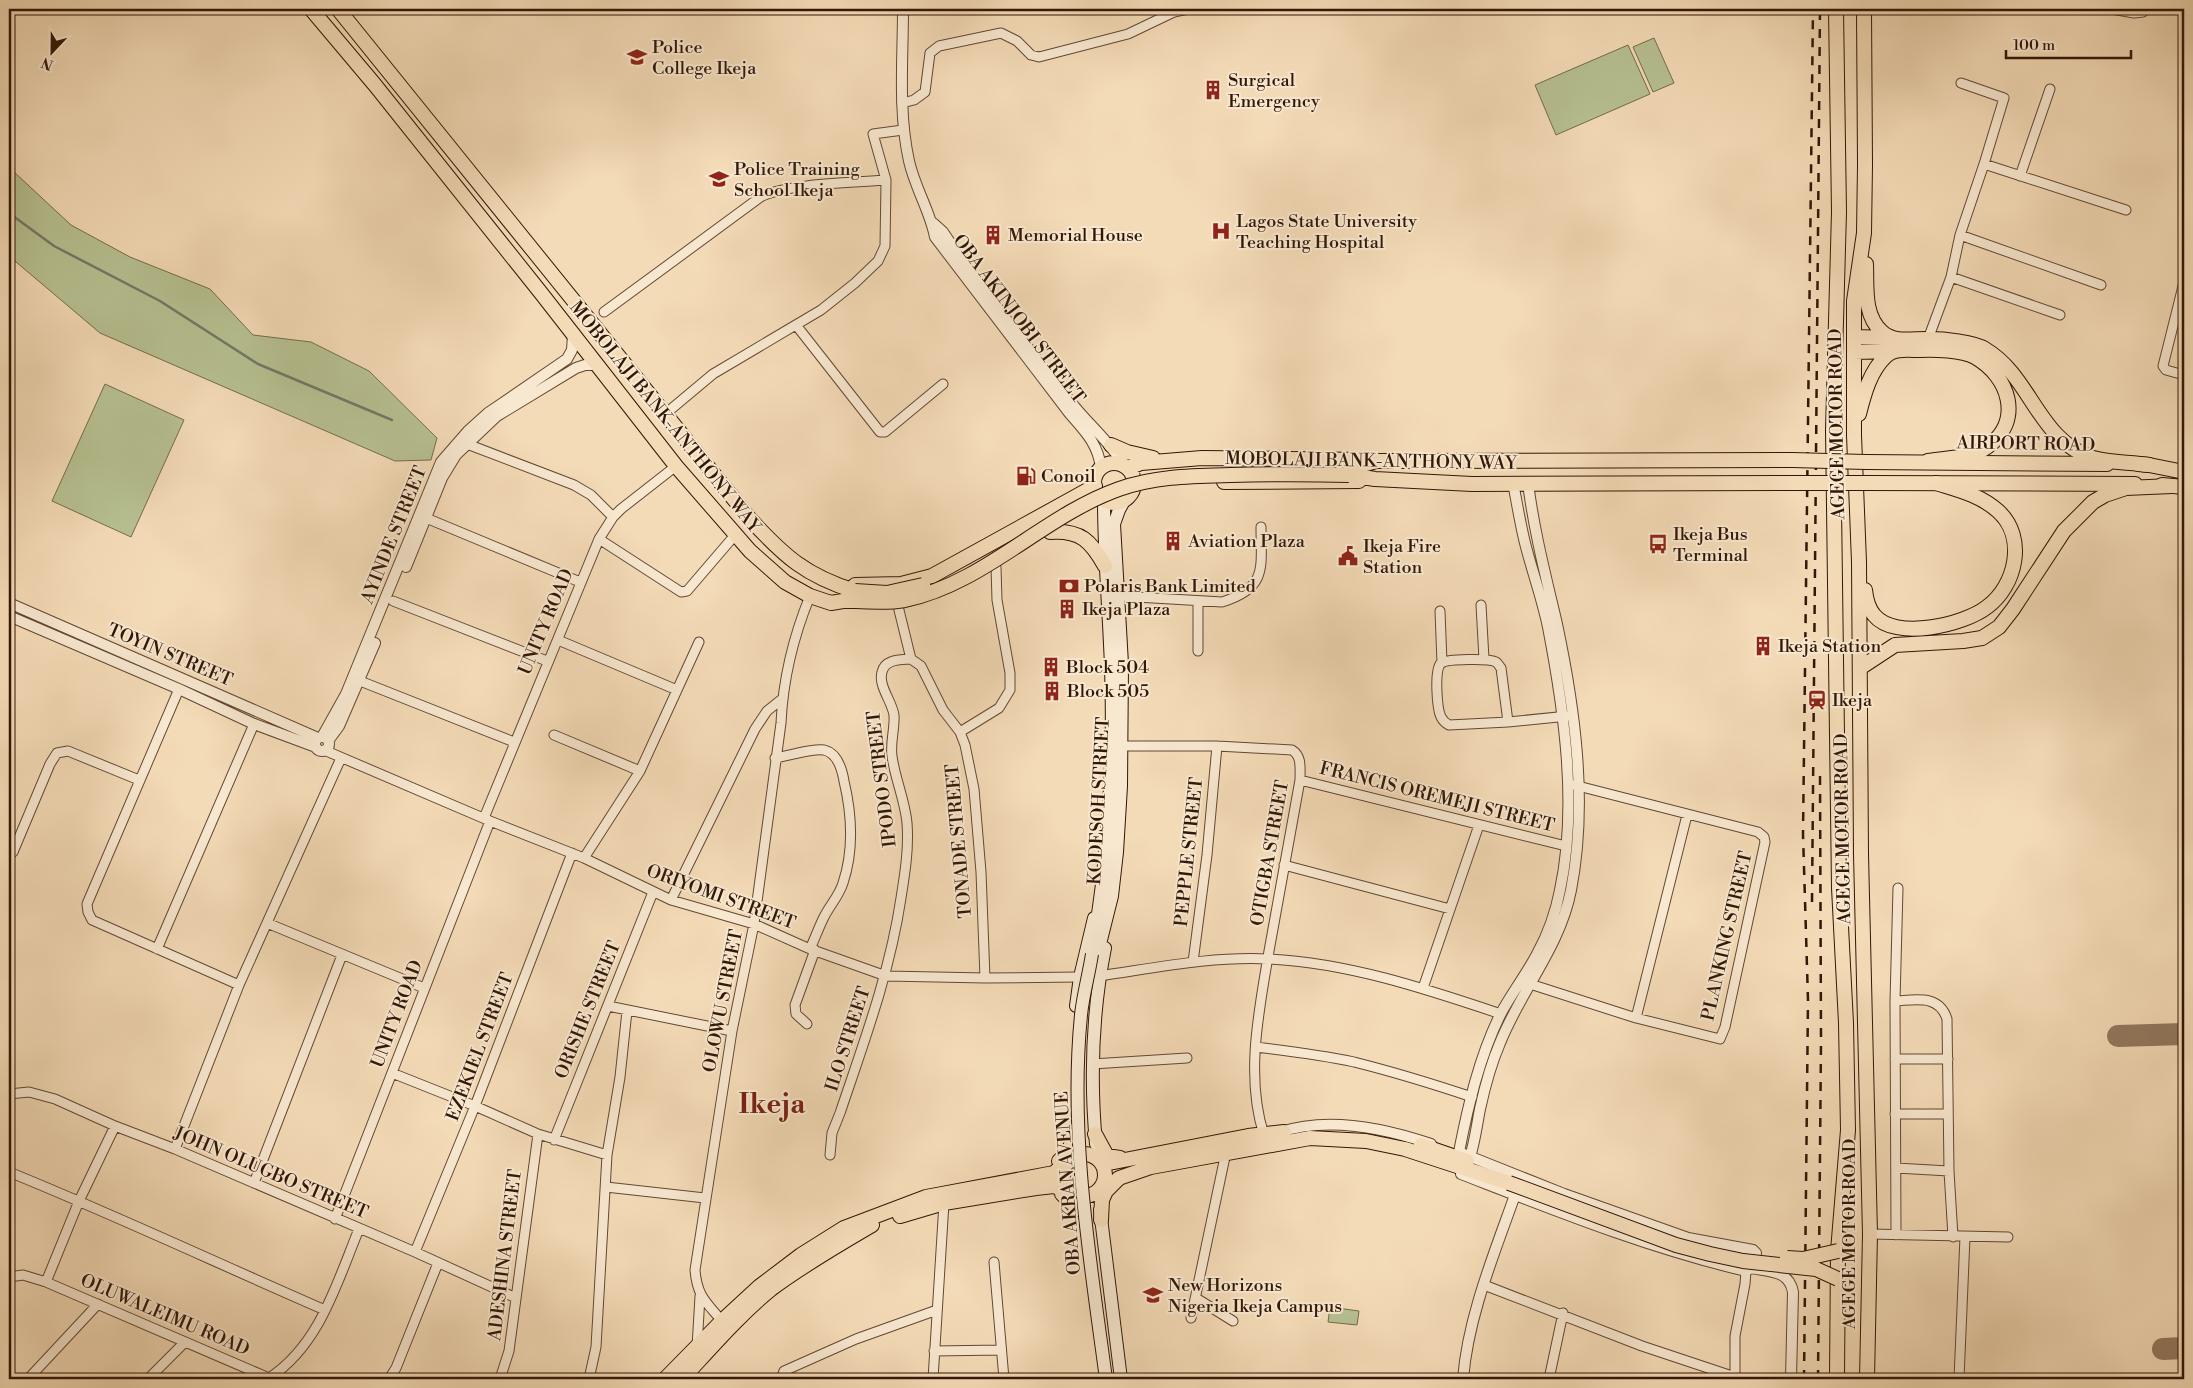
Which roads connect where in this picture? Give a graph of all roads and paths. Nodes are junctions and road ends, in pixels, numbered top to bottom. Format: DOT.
graph roads {
  1 [pos="311,9"];
  2 [pos="338,9"];
  3 [pos="903,9"];
  4 [pos="1188,9"];
  5 [pos="1836,9"];
  6 [pos="1864,9"];
  7 [pos="2112,9"];
  8 [pos="2146,9"];
  9 [pos="1961,83"];
  10 [pos="2050,88"];
  11 [pos="902,103"];
  12 [pos="903,130"];
  13 [pos="1984,164"];
  14 [pos="2020,176"];
  15 [pos="886,180"];
  16 [pos="2126,210"];
  17 [pos="933,223"];
  18 [pos="1864,232"];
  19 [pos="1960,235"];
  20 [pos="1951,277"];
  21 [pos="2184,282"];
  22 [pos="2101,285"];
  23 [pos="573,301"];
  24 [pos="604,312"];
  25 [pos="556,313"];
  26 [pos="2060,315"];
  27 [pos="796,325"];
  28 [pos="573,335"];
  29 [pos="1854,337"];
  30 [pos="1928,338"];
  31 [pos="1893,344"];
  32 [pos="1854,352"];
  33 [pos="597,365"];
  34 [pos="2184,375"];
  35 [pos="943,384"];
  36 [pos="664,414"];
  37 [pos="1854,434"];
  38 [pos="467,444"];
  39 [pos="1111,445"];
  40 [pos="1202,458"];
  41 [pos="1161,460"];
  42 [pos="1376,461"];
  43 [pos="1928,461"];
  44 [pos="1866,462"];
  45 [pos="2149,464"];
  46 [pos="676,466"];
  47 [pos="1126,466"];
  48 [pos="1101,468"];
  49 [pos="1349,472"];
  50 [pos="2184,472"];
  51 [pos="1375,480"];
  52 [pos="1203,482"];
  53 [pos="1513,483"];
  54 [pos="1528,483"];
  55 [pos="1936,483"];
  56 [pos="1095,486"];
  57 [pos="2178,487"];
  58 [pos="1129,494"];
  59 [pos="1103,499"];
  60 [pos="613,516"];
  61 [pos="426,518"];
  62 [pos="1024,524"];
  63 [pos="1261,527"];
  64 [pos="1050,532"];
  65 [pos="735,535"];
  66 [pos="599,540"];
  67 [pos="1036,541"];
  68 [pos="1859,562"];
  69 [pos="1106,566"];
  70 [pos="996,567"];
  71 [pos="580,582"];
  72 [pos="841,586"];
  73 [pos="810,596"];
  74 [pos="855,596"];
  75 [pos="1119,596"];
  76 [pos="393,600"];
  77 [pos="1198,601"];
  78 [pos="9,603"];
  79 [pos="831,603"];
  80 [pos="1482,604"];
  81 [pos="898,606"];
  82 [pos="1440,611"];
  83 [pos="9,616"];
  84 [pos="558,640"];
  85 [pos="699,642"];
  86 [pos="1198,651"];
  87 [pos="911,659"];
  88 [pos="1484,659"];
  89 [pos="547,661"];
  90 [pos="1442,663"];
  91 [pos="1860,668"];
  92 [pos="360,681"];
  93 [pos="179,689"];
  94 [pos="677,690"];
  95 [pos="782,700"];
  96 [pos="1572,715"];
  97 [pos="1561,717"];
  98 [pos="1508,722"];
  99 [pos="254,724"];
  100 [pos="960,732"];
  101 [pos="554,735"];
  102 [pos="514,742"];
  103 [pos="323,743"];
  104 [pos="1121,746"];
  105 [pos="1217,746"];
  106 [pos="340,757"];
  107 [pos="775,758"];
  108 [pos="640,771"];
  109 [pos="139,780"];
  110 [pos="1300,780"];
  111 [pos="1567,782"];
  112 [pos="1579,786"];
  113 [pos="1687,815"];
  114 [pos="487,819"];
  115 [pos="1479,825"];
  116 [pos="1566,846"];
  117 [pos="13,852"];
  118 [pos="572,853"];
  119 [pos="584,858"];
  120 [pos="1284,866"];
  121 [pos="1103,882"];
  122 [pos="1898,888"];
  123 [pos="652,892"];
  124 [pos="1112,896"];
  125 [pos="671,900"];
  126 [pos="1450,909"];
  127 [pos="267,923"];
  128 [pos="754,924"];
  129 [pos="156,949"];
  130 [pos="813,949"];
  131 [pos="342,955"];
  132 [pos="1095,955"];
  133 [pos="1268,959"];
  134 [pos="1192,962"];
  135 [pos="886,976"];
  136 [pos="1099,976"];
  137 [pos="1080,977"];
  138 [pos="985,978"];
  139 [pos="1526,981"];
  140 [pos="238,984"];
  141 [pos="424,988"];
  142 [pos="1423,988"];
  143 [pos="1895,1001"];
  144 [pos="608,1006"];
  145 [pos="627,1011"];
  146 [pos="1501,1014"];
  147 [pos="1636,1018"];
  148 [pos="807,1024"];
  149 [pos="732,1031"];
  150 [pos="1256,1046"];
  151 [pos="1187,1058"];
  152 [pos="1895,1059"];
  153 [pos="1948,1059"];
  154 [pos="1074,1061"];
  155 [pos="1092,1064"];
  156 [pos="392,1073"];
  157 [pos="9,1094"];
  158 [pos="1472,1097"];
  159 [pos="475,1106"];
  160 [pos="1896,1114"];
  161 [pos="1948,1114"];
  162 [pos="115,1126"];
  163 [pos="538,1134"];
  164 [pos="1095,1134"];
  165 [pos="1074,1136"];
  166 [pos="1287,1136"];
  167 [pos="554,1140"];
  168 [pos="1266,1140"];
  169 [pos="175,1149"];
  170 [pos="1226,1152"];
  171 [pos="1459,1152"];
  172 [pos="608,1155"];
  173 [pos="830,1155"];
  174 [pos="1470,1156"];
  175 [pos="1100,1161"];
  176 [pos="1066,1162"];
  177 [pos="1138,1162"];
  178 [pos="1896,1168"];
  179 [pos="1949,1171"];
  180 [pos="9,1172"];
  181 [pos="1042,1181"];
  182 [pos="254,1183"];
  183 [pos="1512,1185"];
  184 [pos="606,1187"];
  185 [pos="1100,1189"];
  186 [pos="705,1198"];
  187 [pos="1075,1199"];
  188 [pos="79,1201"];
  189 [pos="944,1204"];
  190 [pos="335,1219"];
  191 [pos="1101,1220"];
  192 [pos="871,1222"];
  193 [pos="359,1229"];
  194 [pos="1870,1234"];
  195 [pos="1896,1235"];
  196 [pos="1953,1237"];
  197 [pos="1965,1237"];
  198 [pos="2008,1237"];
  199 [pos="1838,1251"];
  200 [pos="415,1252"];
  201 [pos="994,1262"];
  202 [pos="438,1263"];
  203 [pos="1748,1269"];
  204 [pos="1107,1275"];
  205 [pos="9,1277"];
  206 [pos="1087,1278"];
  207 [pos="1838,1279"];
  208 [pos="46,1282"];
  209 [pos="1484,1285"];
  210 [pos="700,1296"];
  211 [pos="516,1298"];
  212 [pos="1196,1298"];
  213 [pos="98,1304"];
  214 [pos="325,1310"];
  215 [pos="937,1310"];
  216 [pos="1563,1314"];
  217 [pos="1191,1318"];
  218 [pos="722,1321"];
  219 [pos="1233,1321"];
  220 [pos="185,1342"];
  221 [pos="697,1347"];
  222 [pos="1001,1350"];
  223 [pos="934,1351"];
  224 [pos="781,1378"];
  225 [pos="1735,1378"];
  226 [pos="28,1379"];
  227 [pos="148,1379"];
  228 [pos="269,1379"];
  229 [pos="389,1379"];
  230 [pos="500,1379"];
  231 [pos="589,1379"];
  232 [pos="665,1379"];
  233 [pos="682,1379"];
  234 [pos="933,1379"];
  235 [pos="1004,1379"];
  236 [pos="1101,1379"];
  237 [pos="1106,1379"];
  238 [pos="1112,1379"];
  239 [pos="1121,1379"];
  240 [pos="1463,1379"];
  241 [pos="1548,1379"];
  242 [pos="1791,1379"];
  243 [pos="1837,1379"];
  244 [pos="1867,1379"];
  245 [pos="1959,1379"];
  1 -- 25 [label="main road, MOBOLAJI BANK-ANTHONY WAY"];
  2 -- 23 [label="main road, MOBOLAJI BANK-ANTHONY WAY"];
  3 -- 11 [label="street, OBA AKINJOBI STREET"];
  4 -- 11 [label="street"];
  5 -- 199 [label="main road, AGEGE MOTOR ROAD"];
  6 -- 18 [label="main road, AGEGE MOTOR ROAD"];
  7 -- 8 [label="street"];
  9 -- 13 [label="street"];
  10 -- 14 [label="street"];
  11 -- 12 [label="street, OBA AKINJOBI STREET"];
  12 -- 15 [label="street"];
  12 -- 17 [label="street, OBA AKINJOBI STREET"];
  13 -- 14 [label="street"];
  13 -- 19 [label="street"];
  14 -- 16 [label="street"];
  15 -- 24 [label="street"];
  15 -- 27 [label="street"];
  17 -- 39 [label="street"];
  17 -- 48 [label="street, OBA AKINJOBI STREET"];
  18 -- 29 [label="main road, AGEGE MOTOR ROAD"];
  18 -- 31 [label="main road"];
  19 -- 20 [label="street"];
  19 -- 22 [label="street"];
  20 -- 26 [label="street"];
  20 -- 30 [label="street"];
  21 -- 34 [label="street"];
  23 -- 25 [label="main road"];
  23 -- 36 [label="main road, MOBOLAJI BANK-ANTHONY WAY"];
  25 -- 28 [label="main road, MOBOLAJI BANK-ANTHONY WAY"];
  27 -- 35 [label="street"];
  27 -- 36 [label="street"];
  28 -- 33 [label="main road, MOBOLAJI BANK-ANTHONY WAY"];
  28 -- 103 [label="street, AYINDE STREET"];
  29 -- 31 [label="main road"];
  29 -- 32 [label="main road, AGEGE MOTOR ROAD"];
  30 -- 31 [label="main road"];
  30 -- 45 [label="main road"];
  31 -- 32 [label="main road"];
  31 -- 37 [label="main road"];
  31 -- 43 [label="main road"];
  32 -- 37 [label="main road, AGEGE MOTOR ROAD"];
  33 -- 38 [label="street, AYINDE STREET"];
  33 -- 46 [label="main road, MOBOLAJI BANK-ANTHONY WAY"];
  36 -- 72 [label="main road, MOBOLAJI BANK-ANTHONY WAY"];
  37 -- 68 [label="main road, AGEGE MOTOR ROAD"];
  38 -- 60 [label="street"];
  38 -- 61 [label="street, AYINDE STREET"];
  39 -- 41 [label="main road"];
  39 -- 47 [label="street"];
  40 -- 41 [label="main road"];
  40 -- 42 [label="main road"];
  40 -- 52 [label="main road"];
  41 -- 47 [label="main road"];
  42 -- 44 [label="main road, MOBOLAJI BANK-ANTHONY WAY, bridge"];
  42 -- 49 [label="main road, MOBOLAJI BANK-ANTHONY WAY"];
  43 -- 44 [label="main road, AIRPORT ROAD"];
  43 -- 45 [label="main road, AIRPORT ROAD"];
  45 -- 50 [label="main road, AIRPORT ROAD"];
  46 -- 60 [label="street, UNITY ROAD"];
  46 -- 65 [label="main road, MOBOLAJI BANK-ANTHONY WAY"];
  47 -- 48 [label="main road"];
  47 -- 58 [label="main road"];
  48 -- 56 [label="main road"];
  49 -- 51 [label="main road, MOBOLAJI BANK-ANTHONY WAY"];
  49 -- 74 [label="main road, MOBOLAJI BANK-ANTHONY WAY, bridge"];
  51 -- 52 [label="main road"];
  51 -- 53 [label="main road, MOBOLAJI BANK-ANTHONY WAY"];
  52 -- 58 [label="main road"];
  53 -- 54 [label="main road, MOBOLAJI BANK-ANTHONY WAY"];
  53 -- 97 [label="street"];
  54 -- 55 [label="main road, MOBOLAJI BANK-ANTHONY WAY, bridge"];
  54 -- 96 [label="street"];
  55 -- 57 [label="main road"];
  55 -- 68 [label="main road"];
  56 -- 59 [label="main road"];
  56 -- 62 [label="main road"];
  57 -- 91 [label="main road"];
  58 -- 59 [label="main road"];
  58 -- 75 [label="main road, KODESOH STREET"];
  59 -- 64 [label="main road"];
  59 -- 69 [label="main road, KODESOH STREET"];
  60 -- 66 [label="street, UNITY ROAD"];
  61 -- 71 [label="street"];
  61 -- 76 [label="street, AYINDE STREET"];
  62 -- 67 [label="main road"];
  62 -- 72 [label="main road"];
  63 -- 77 [label="street"];
  64 -- 67 [label="main road"];
  64 -- 69 [label="main road"];
  65 -- 66 [label="street"];
  65 -- 73 [label="main road, MOBOLAJI BANK-ANTHONY WAY"];
  66 -- 71 [label="street, UNITY ROAD"];
  67 -- 70 [label="main road"];
  68 -- 91 [label="main road, AGEGE MOTOR ROAD"];
  69 -- 121 [label="main road, KODESOH STREET"];
  70 -- 81 [label="main road"];
  70 -- 100 [label="street"];
  71 -- 84 [label="street, UNITY ROAD"];
  72 -- 74 [label="main road, MOBOLAJI BANK-ANTHONY WAY"];
  73 -- 79 [label="main road, MOBOLAJI BANK-ANTHONY WAY"];
  73 -- 95 [label="street, OLOWU STREET"];
  74 -- 79 [label="main road, MOBOLAJI BANK-ANTHONY WAY"];
  75 -- 77 [label="street"];
  75 -- 104 [label="main road, KODESOH STREET"];
  76 -- 89 [label="street"];
  76 -- 92 [label="street, AYINDE STREET"];
  77 -- 86 [label="street"];
  78 -- 103 [label="street, TOYIN STREET"];
  79 -- 81 [label="main road"];
  80 -- 88 [label="street"];
  81 -- 87 [label="street"];
  82 -- 90 [label="street"];
  83 -- 93 [label="street, TOYIN STREET"];
  84 -- 89 [label="street, UNITY ROAD"];
  84 -- 94 [label="street"];
  85 -- 94 [label="street"];
  87 -- 100 [label="street, TONADE STREET"];
  87 -- 135 [label="street, IPODO STREET"];
  88 -- 90 [label="street"];
  88 -- 98 [label="street"];
  89 -- 102 [label="street, UNITY ROAD"];
  90 -- 98 [label="street"];
  91 -- 194 [label="main road, AGEGE MOTOR ROAD"];
  92 -- 102 [label="street"];
  92 -- 103 [label="street, AYINDE STREET"];
  93 -- 99 [label="street, TOYIN STREET"];
  93 -- 109 [label="street"];
  94 -- 108 [label="street"];
  95 -- 107 [label="street, OLOWU STREET"];
  95 -- 125 [label="street"];
  96 -- 97 [label="street"];
  96 -- 112 [label="street"];
  97 -- 98 [label="street"];
  97 -- 111 [label="street"];
  99 -- 103 [label="street, TOYIN STREET"];
  99 -- 129 [label="street"];
  100 -- 138 [label="street, TONADE STREET"];
  101 -- 108 [label="street"];
  102 -- 114 [label="street, UNITY ROAD"];
  103 -- 106 [label="street, TOYIN STREET"];
  104 -- 105 [label="street, OTIGBA STREET"];
  104 -- 124 [label="main road, KODESOH STREET"];
  105 -- 110 [label="street, OTIGBA STREET"];
  105 -- 134 [label="street, PEPPLE STREET"];
  106 -- 114 [label="street, ORIYOMI STREET"];
  106 -- 127 [label="street"];
  107 -- 128 [label="street, OLOWU STREET"];
  107 -- 130 [label="street"];
  108 -- 119 [label="street"];
  109 -- 117 [label="street"];
  109 -- 129 [label="street"];
  110 -- 115 [label="street, FRANCIS OREMEJI STREET"];
  110 -- 120 [label="street, OTIGBA STREET"];
  111 -- 112 [label="street, PLANKING STREET"];
  111 -- 116 [label="street"];
  112 -- 113 [label="street, PLANKING STREET"];
  112 -- 139 [label="street"];
  113 -- 147 [label="street"];
  113 -- 147 [label="street, PLANKING STREET"];
  114 -- 118 [label="street, ORIYOMI STREET"];
  114 -- 141 [label="street, UNITY ROAD"];
  115 -- 116 [label="street, FRANCIS OREMEJI STREET"];
  115 -- 126 [label="street"];
  116 -- 139 [label="street"];
  118 -- 119 [label="street, ORIYOMI STREET"];
  118 -- 159 [label="street, EZEKIEL STREET"];
  119 -- 123 [label="street, ORIYOMI STREET"];
  120 -- 126 [label="street"];
  120 -- 133 [label="street, OTIGBA STREET"];
  121 -- 132 [label="main road, KODESOH STREET"];
  121 -- 137 [label="main road"];
  122 -- 143 [label="street"];
  123 -- 125 [label="street, ORIYOMI STREET"];
  123 -- 144 [label="street, ORISHE STREET"];
  124 -- 132 [label="main road, KODESOH STREET"];
  124 -- 136 [label="main road"];
  125 -- 128 [label="street, ORIYOMI STREET"];
  126 -- 142 [label="street"];
  127 -- 131 [label="street"];
  127 -- 140 [label="street"];
  128 -- 130 [label="street, ORIYOMI STREET"];
  128 -- 149 [label="street, OLOWU STREET"];
  129 -- 140 [label="street"];
  130 -- 135 [label="street, ORIYOMI STREET"];
  130 -- 148 [label="street"];
  131 -- 141 [label="street"];
  131 -- 182 [label="street"];
  132 -- 237 [label="main road, OBA AKRAN AVENUE, bridge"];
  132 -- 238 [label="main road, OBA AKRAN AVENUE"];
  133 -- 134 [label="street"];
  133 -- 142 [label="street"];
  133 -- 150 [label="street, OTIGBA STREET"];
  134 -- 136 [label="street"];
  135 -- 138 [label="street, ORIYOMI STREET"];
  135 -- 173 [label="street, ILO STREET"];
  136 -- 155 [label="main road"];
  137 -- 138 [label="street, ORIYOMI STREET"];
  137 -- 154 [label="main road"];
  139 -- 146 [label="street"];
  139 -- 147 [label="street, PLANKING STREET"];
  139 -- 174 [label="street"];
  140 -- 169 [label="street"];
  141 -- 156 [label="street, UNITY ROAD"];
  142 -- 146 [label="street"];
  143 -- 152 [label="street"];
  143 -- 153 [label="street"];
  144 -- 145 [label="street"];
  144 -- 167 [label="street, ORISHE STREET"];
  145 -- 149 [label="street"];
  145 -- 172 [label="street"];
  146 -- 158 [label="street"];
  149 -- 186 [label="street, OLOWU STREET"];
  150 -- 158 [label="street"];
  150 -- 168 [label="street, OTIGBA STREET"];
  151 -- 155 [label="street"];
  152 -- 153 [label="street"];
  152 -- 160 [label="street"];
  153 -- 161 [label="street"];
  154 -- 155 [label="main road"];
  154 -- 165 [label="main road"];
  155 -- 164 [label="main road"];
  156 -- 159 [label="street"];
  156 -- 190 [label="street, UNITY ROAD"];
  157 -- 162 [label="street, JOHN OLUGBO STREET"];
  158 -- 171 [label="street"];
  159 -- 163 [label="street"];
  159 -- 200 [label="street, EZEKIEL STREET"];
  160 -- 161 [label="street"];
  160 -- 178 [label="street"];
  161 -- 179 [label="street"];
  162 -- 169 [label="street, JOHN OLUGBO STREET"];
  162 -- 188 [label="street"];
  163 -- 167 [label="street"];
  163 -- 211 [label="street, ADESHINA STREET"];
  164 -- 175 [label="main road"];
  164 -- 177 [label="main road"];
  165 -- 176 [label="main road"];
  165 -- 181 [label="main road"];
  166 -- 168 [label="main road"];
  166 -- 171 [label="street"];
  166 -- 183 [label="street"];
  166 -- 183 [label="main road"];
  167 -- 172 [label="street"];
  168 -- 170 [label="main road"];
  168 -- 177 [label="main road"];
  169 -- 182 [label="street, JOHN OLUGBO STREET"];
  170 -- 177 [label="main road"];
  170 -- 212 [label="street"];
  171 -- 174 [label="street"];
  172 -- 184 [label="street"];
  174 -- 203 [label="street"];
  175 -- 176 [label="main road"];
  175 -- 177 [label="main road"];
  175 -- 185 [label="main road"];
  176 -- 181 [label="main road"];
  176 -- 187 [label="main road"];
  177 -- 185 [label="main road"];
  177 -- 191 [label="main road"];
  178 -- 179 [label="street"];
  178 -- 195 [label="street"];
  179 -- 196 [label="street"];
  180 -- 188 [label="street"];
  181 -- 187 [label="main road"];
  181 -- 189 [label="main road"];
  181 -- 192 [label="main road"];
  182 -- 190 [label="street, JOHN OLUGBO STREET"];
  183 -- 199 [label="main road, bridge"];
  183 -- 203 [label="street"];
  183 -- 207 [label="main road, bridge"];
  183 -- 209 [label="street"];
  184 -- 186 [label="street"];
  184 -- 231 [label="street"];
  185 -- 187 [label="main road"];
  185 -- 191 [label="main road"];
  186 -- 210 [label="street, OLOWU STREET"];
  187 -- 206 [label="main road"];
  188 -- 208 [label="street"];
  188 -- 214 [label="street"];
  189 -- 192 [label="main road"];
  189 -- 215 [label="street"];
  190 -- 193 [label="street, JOHN OLUGBO STREET"];
  191 -- 204 [label="main road"];
  192 -- 218 [label="main road"];
  192 -- 233 [label="main road"];
  193 -- 200 [label="street, JOHN OLUGBO STREET"];
  193 -- 214 [label="street, OLUWALEIMU ROAD"];
  194 -- 195 [label="street"];
  194 -- 244 [label="main road, AGEGE MOTOR ROAD"];
  195 -- 196 [label="street"];
  196 -- 197 [label="street"];
  197 -- 198 [label="street"];
  197 -- 245 [label="street"];
  199 -- 207 [label="main road, AGEGE MOTOR ROAD"];
  200 -- 202 [label="street, JOHN OLUGBO STREET"];
  201 -- 222 [label="street"];
  202 -- 211 [label="street, JOHN OLUGBO STREET"];
  202 -- 229 [label="street"];
  203 -- 225 [label="street"];
  203 -- 242 [label="street"];
  204 -- 206 [label="main road"];
  204 -- 239 [label="main road"];
  205 -- 208 [label="street, OLUWALEIMU ROAD"];
  206 -- 236 [label="main road"];
  207 -- 243 [label="main road, AGEGE MOTOR ROAD"];
  208 -- 213 [label="street, OLUWALEIMU ROAD"];
  209 -- 216 [label="street"];
  209 -- 240 [label="street"];
  210 -- 218 [label="street, OLOWU STREET"];
  210 -- 221 [label="street, OLOWU STREET"];
  211 -- 230 [label="street, ADESHINA STREET"];
  212 -- 217 [label="street"];
  212 -- 219 [label="street"];
  213 -- 220 [label="street, OLUWALEIMU ROAD"];
  213 -- 226 [label="street"];
  214 -- 228 [label="street, OLUWALEIMU ROAD"];
  215 -- 223 [label="street"];
  215 -- 224 [label="street"];
  216 -- 225 [label="street"];
  216 -- 241 [label="street"];
  218 -- 221 [label="main road"];
  220 -- 227 [label="street"];
  220 -- 228 [label="street, OLUWALEIMU ROAD"];
  221 -- 232 [label="main road"];
  222 -- 223 [label="street"];
  222 -- 235 [label="street"];
  223 -- 234 [label="street"];
}
